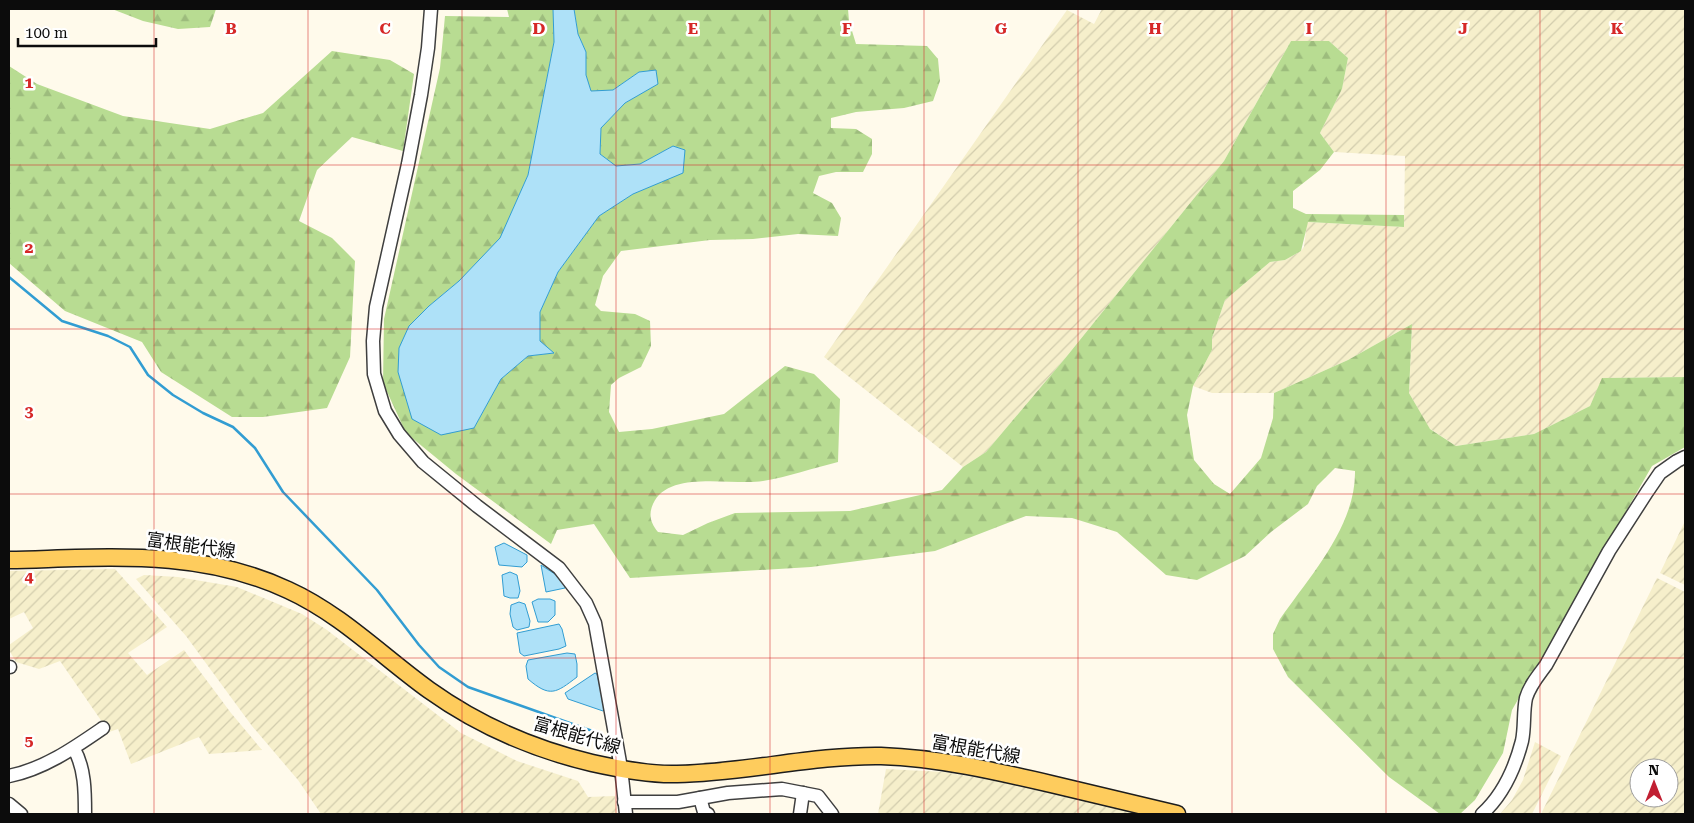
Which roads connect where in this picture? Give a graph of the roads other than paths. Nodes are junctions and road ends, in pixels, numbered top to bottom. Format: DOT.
graph roads {
  1 [pos="431,9"];
  2 [pos="1685,457"];
  3 [pos="9,560"];
  4 [pos="103,728"];
  5 [pos="74,749"];
  6 [pos="621,768"];
  7 [pos="718,771"];
  8 [pos="9,776"];
  9 [pos="803,793"];
  10 [pos="722,794"];
  11 [pos="700,798"];
  12 [pos="9,804"];
  13 [pos="625,808"];
  14 [pos="21,814"];
  15 [pos="84,814"];
  16 [pos="708,814"];
  17 [pos="800,814"];
  18 [pos="832,814"];
  19 [pos="1177,814"];
  20 [pos="1482,814"];
  1 -- 6 [label="street"];
  2 -- 20 [label="street"];
  3 -- 6 [label="main road, 富根能代線"];
  4 -- 5 [label="street"];
  5 -- 8 [label="street"];
  5 -- 15 [label="street"];
  6 -- 7 [label="main road, 富根能代線"];
  6 -- 13 [label="street"];
  7 -- 10 [label="street"];
  7 -- 19 [label="main road, 富根能代線"];
  9 -- 10 [label="street"];
  9 -- 17 [label="street"];
  9 -- 18 [label="street"];
  10 -- 11 [label="street"];
  11 -- 13 [label="street"];
  11 -- 16 [label="street"];
  12 -- 14 [label="street"];
}
